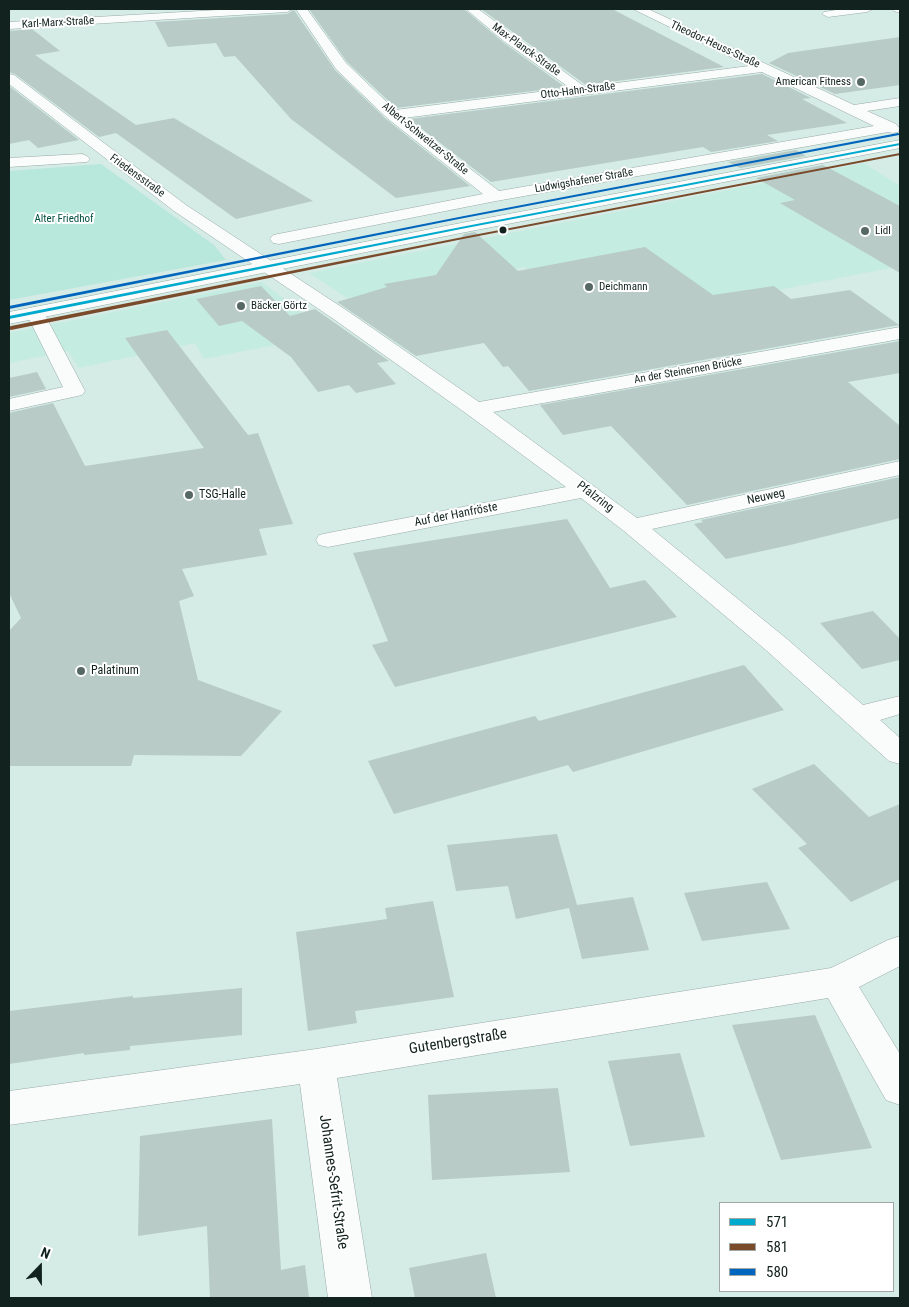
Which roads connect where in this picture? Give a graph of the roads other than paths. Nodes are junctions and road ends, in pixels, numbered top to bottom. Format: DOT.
graph roads {
  1 [pos="287,9"];
  2 [pos="302,9"];
  3 [pos="471,9"];
  4 [pos="639,9"];
  5 [pos="867,9"];
  6 [pos="828,14"];
  7 [pos="9,26"];
  8 [pos="764,68"];
  9 [pos="9,78"];
  10 [pos="582,91"];
  11 [pos="900,102"];
  12 [pos="852,110"];
  13 [pos="392,115"];
  14 [pos="895,130"];
  15 [pos="900,144"];
  16 [pos="82,159"];
  17 [pos="9,163"];
  18 [pos="496,196"];
  19 [pos="279,239"];
  20 [pos="262,262"];
  21 [pos="35,313"];
  22 [pos="9,318"];
  23 [pos="900,333"];
  24 [pos="9,405"];
  25 [pos="475,409"];
  26 [pos="900,468"];
  27 [pos="585,490"];
  28 [pos="633,526"];
  29 [pos="328,540"];
  30 [pos="900,705"];
  31 [pos="859,716"];
  32 [pos="900,754"];
  33 [pos="900,950"];
  34 [pos="837,982"];
  35 [pos="316,1065"];
  36 [pos="900,1088"];
  37 [pos="9,1108"];
  38 [pos="350,1298"];
  1 -- 7 [label="street, Karl-Marx-Straße"];
  2 -- 13 [label="street, Albert-Schweitzer-Straße"];
  3 -- 10 [label="street, Max-Planck-Straße"];
  4 -- 8 [label="street, Theodor-Heuss-Straße"];
  5 -- 6 [label="street"];
  8 -- 10 [label="street, Otto-Hahn-Straße"];
  8 -- 12 [label="street, Theodor-Heuss-Straße"];
  9 -- 20 [label="street, Friedensstraße"];
  10 -- 13 [label="street, Otto-Hahn-Straße"];
  11 -- 12 [label="street"];
  12 -- 14 [label="street, Theodor-Heuss-Straße"];
  13 -- 18 [label="street, Albert-Schweitzer-Straße"];
  14 -- 18 [label="street, Ludwigshafener Straße"];
  15 -- 20 [label="street, Ludwigshafener Straße"];
  16 -- 17 [label="street"];
  18 -- 19 [label="street, Ludwigshafener Straße"];
  20 -- 21 [label="street, Ludwigshafener Straße"];
  20 -- 25 [label="street, Pfalzring"];
  21 -- 22 [label="street, Ludwigshafener Straße"];
  21 -- 24 [label="street"];
  23 -- 25 [label="street, An der Steinernen Brücke"];
  25 -- 27 [label="street, Pfalzring"];
  26 -- 28 [label="street, Neuweg"];
  27 -- 28 [label="street, Pfalzring"];
  27 -- 29 [label="street, Auf der Hanfröste"];
  28 -- 31 [label="street, Pfalzring"];
  30 -- 31 [label="street"];
  31 -- 32 [label="street, Pfalzring"];
  33 -- 34 [label="street, Gutenbergstraße"];
  34 -- 35 [label="street, Gutenbergstraße"];
  34 -- 36 [label="street"];
  35 -- 37 [label="street, Gutenbergstraße"];
  35 -- 38 [label="street, Johannes-Sefrit-Straße"];
}
